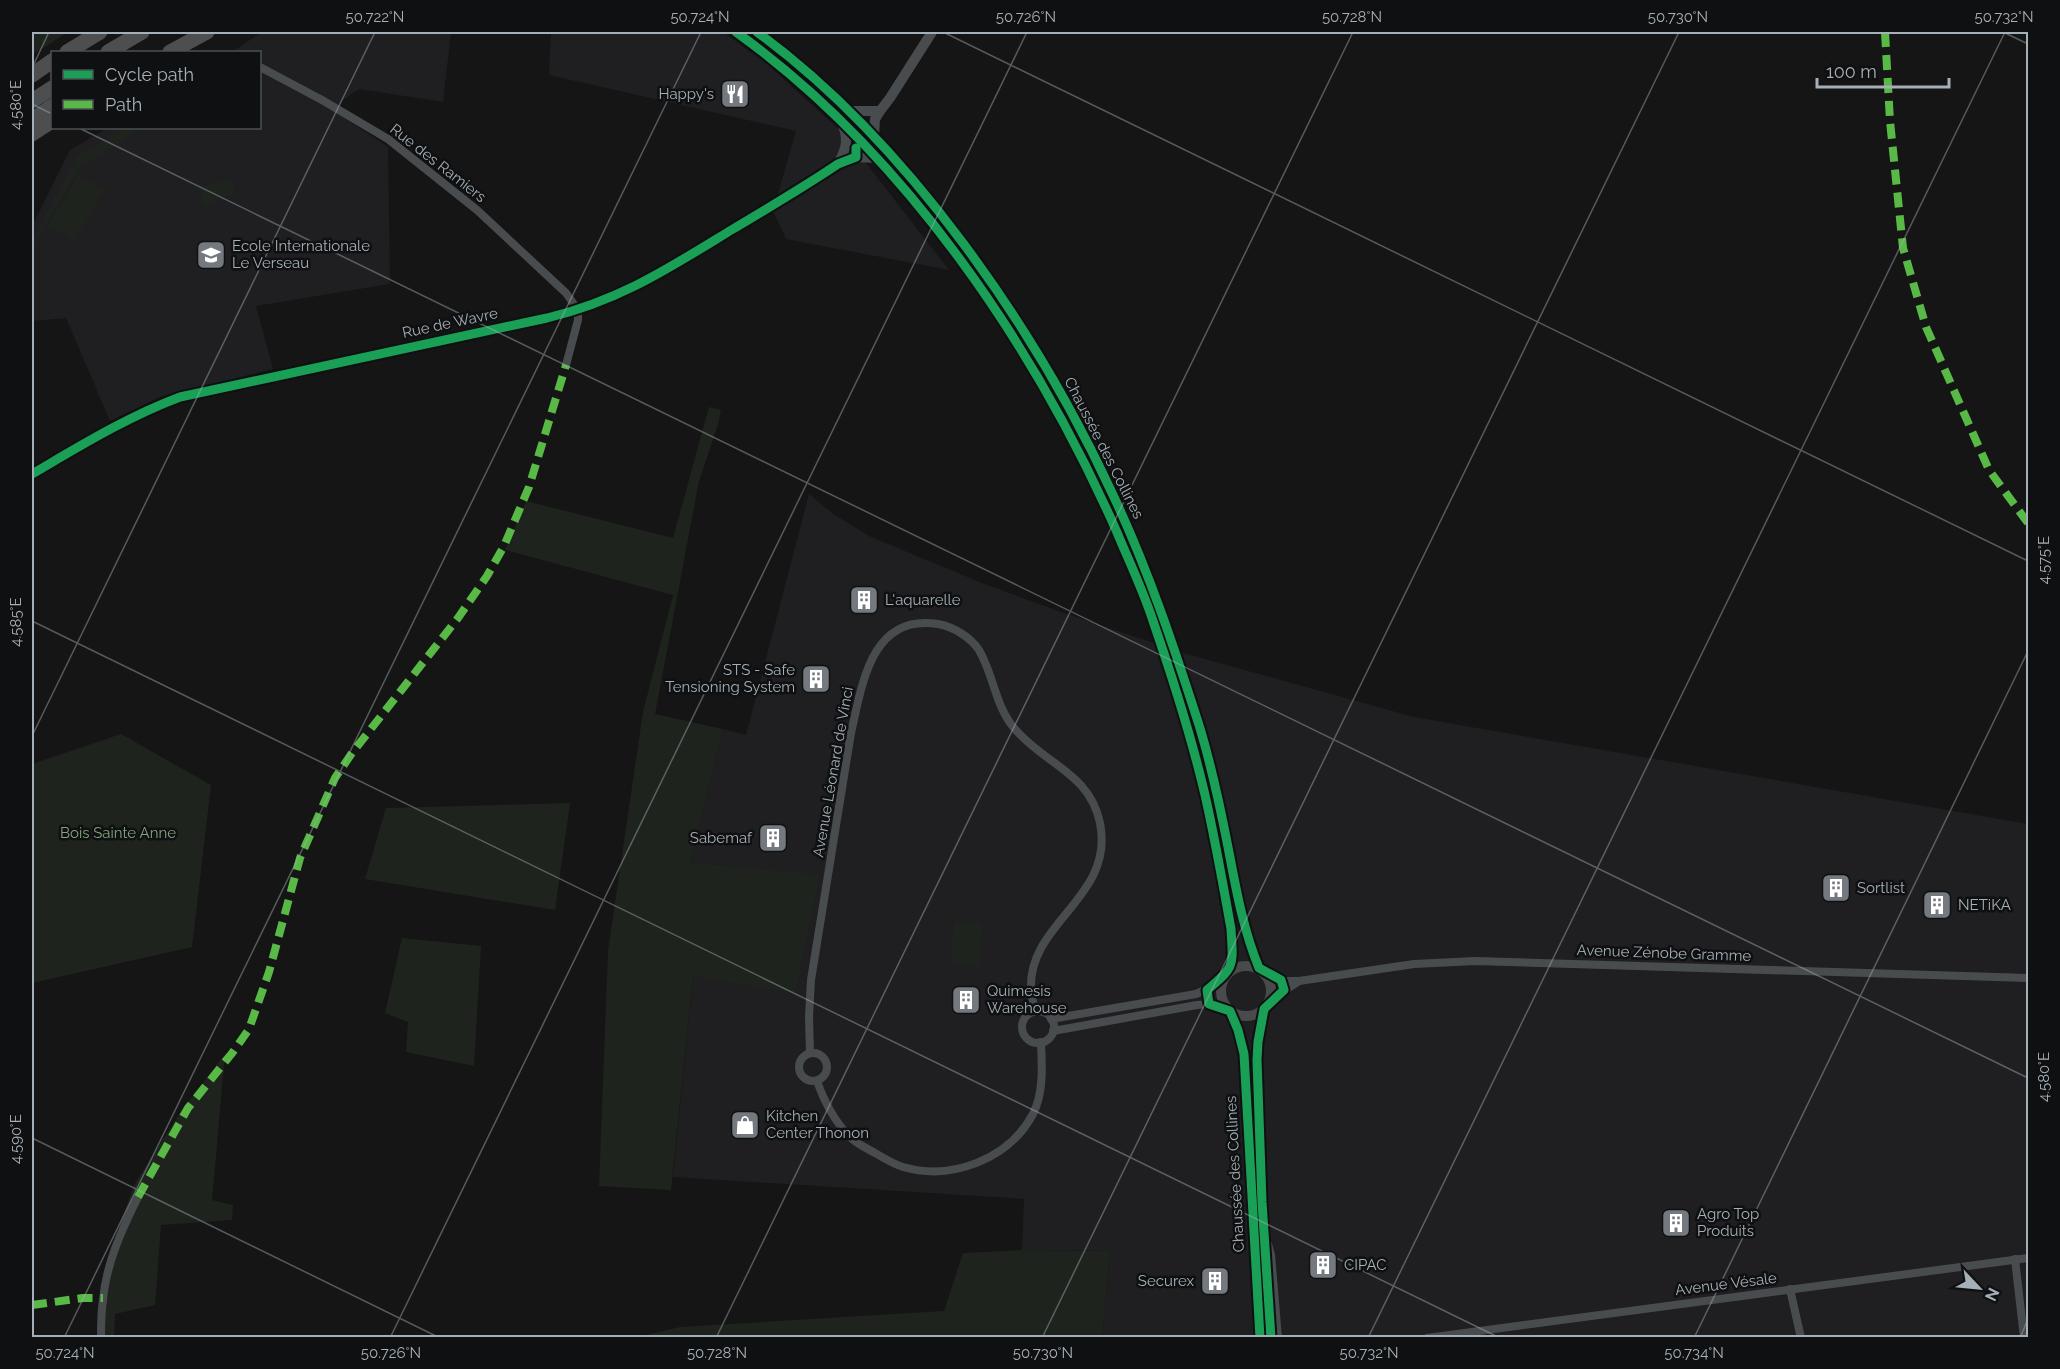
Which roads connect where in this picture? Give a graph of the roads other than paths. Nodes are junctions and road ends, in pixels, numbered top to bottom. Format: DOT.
graph roads {
  1 [pos="100,32"];
  2 [pos="142,32"];
  3 [pos="207,32"];
  4 [pos="736,32"];
  5 [pos="757,32"];
  6 [pos="932,32"];
  7 [pos="125,46"];
  8 [pos="69,51"];
  9 [pos="111,51"];
  10 [pos="172,51"];
  11 [pos="51,63"];
  12 [pos="261,68"];
  13 [pos="32,75"];
  14 [pos="51,89"];
  15 [pos="32,101"];
  16 [pos="51,107"];
  17 [pos="849,111"];
  18 [pos="880,111"];
  19 [pos="839,118"];
  20 [pos="32,120"];
  21 [pos="51,122"];
  22 [pos="32,134"];
  23 [pos="874,136"];
  24 [pos="878,158"];
  25 [pos="838,164"];
  26 [pos="578,310"];
  27 [pos="566,365"];
  28 [pos="32,474"];
  29 [pos="1229,972"];
  30 [pos="1263,972"];
  31 [pos="2028,978"];
  32 [pos="1299,981"];
  33 [pos="1222,982"];
  34 [pos="1267,1004"];
  35 [pos="1228,1009"];
  36 [pos="1035,1011"];
  37 [pos="1052,1019"];
  38 [pos="1053,1031"];
  39 [pos="1041,1042"];
  40 [pos="810,1053"];
  41 [pos="817,1081"];
  42 [pos="138,1197"];
  43 [pos="1264,1232"];
  44 [pos="2028,1258"];
  45 [pos="2015,1259"];
  46 [pos="1790,1289"];
  47 [pos="1459,1336"];
  48 [pos="1259,1337"];
  49 [pos="101,1338"];
  50 [pos="1271,1338"];
  51 [pos="1278,1338"];
  52 [pos="1427,1338"];
  53 [pos="1801,1338"];
  54 [pos="2024,1338"];
  1 -- 8 [label="highway"];
  2 -- 7 [label="highway"];
  3 -- 10 [label="highway"];
  4 -- 19 [label="main road"];
  5 -- 17 [label="main road, Chaussée des Collines"];
  6 -- 18 [label="street"];
  7 -- 9 [label="highway"];
  11 -- 13 [label="highway"];
  12 -- 26 [label="street, Rue des Ramiers"];
  14 -- 15 [label="highway"];
  16 -- 20 [label="highway"];
  17 -- 18 [label="street"];
  17 -- 23 [label="main road, Chaussée des Collines"];
  18 -- 23 [label="street"];
  19 -- 24 [label="main road, Chaussée des Collines"];
  19 -- 25 [label="street"];
  21 -- 22 [label="highway"];
  23 -- 30 [label="main road, Chaussée des Collines"];
  24 -- 25 [label="street, Rue de Wavre"];
  24 -- 29 [label="main road, Chaussée des Collines"];
  25 -- 26 [label="street, Rue de Wavre"];
  26 -- 27 [label="street"];
  26 -- 28 [label="street, Rue de Wavre"];
  29 -- 30 [label="main road"];
  29 -- 33 [label="main road"];
  30 -- 32 [label="street, Avenue Zénobe Gramme"];
  30 -- 34 [label="main road"];
  31 -- 32 [label="street, Avenue Zénobe Gramme"];
  32 -- 34 [label="street, Avenue Zénobe Gramme"];
  33 -- 35 [label="main road"];
  33 -- 37 [label="street"];
  34 -- 35 [label="main road"];
  34 -- 43 [label="main road, Chaussée des Collines"];
  35 -- 38 [label="street"];
  35 -- 48 [label="main road, Chaussée des Collines"];
  36 -- 37 [label="street"];
  36 -- 39 [label="street, Avenue Léonard de Vinci"];
  36 -- 40 [label="street, Avenue Léonard de Vinci"];
  37 -- 38 [label="street"];
  38 -- 39 [label="street"];
  39 -- 41 [label="street, Avenue Léonard de Vinci"];
  40 -- 41 [label="street"];
  40 -- 41 [label="street, Avenue Léonard de Vinci"];
  42 -- 49 [label="street"];
  43 -- 50 [label="main road, Chaussée des Collines"];
  43 -- 51 [label="street"];
  44 -- 45 [label="street, Avenue Vésale"];
  45 -- 46 [label="street, Avenue Vésale"];
  45 -- 54 [label="street"];
  46 -- 47 [label="street, Avenue Vésale"];
  46 -- 53 [label="street"];
  47 -- 52 [label="street, Avenue Vésale"];
}
